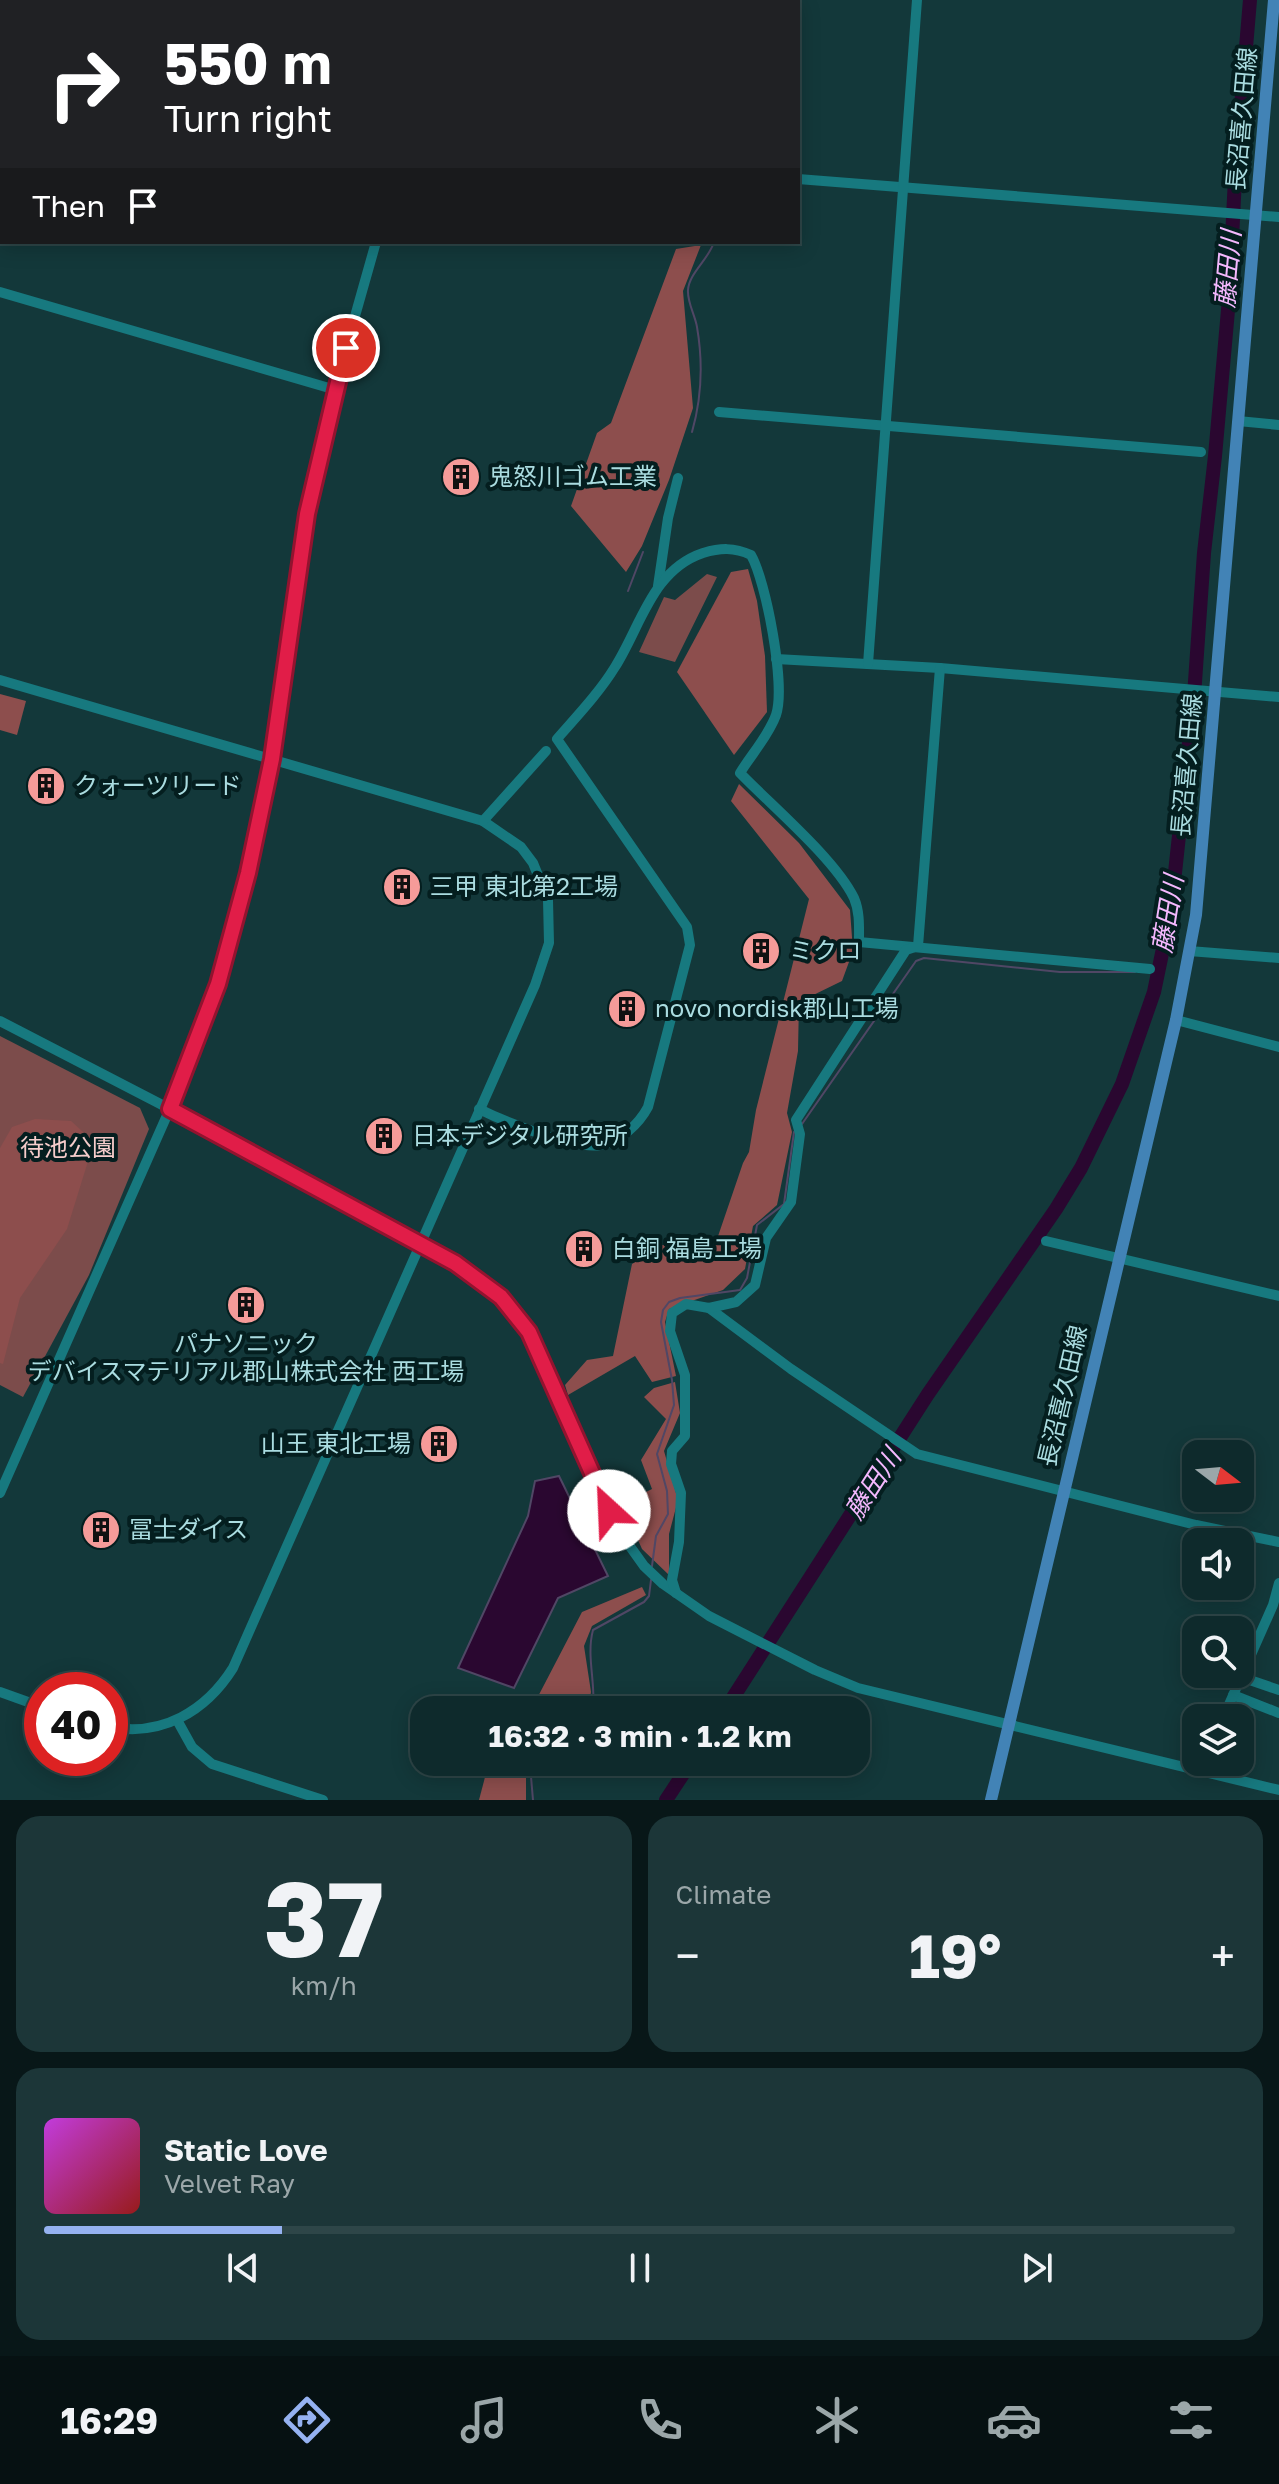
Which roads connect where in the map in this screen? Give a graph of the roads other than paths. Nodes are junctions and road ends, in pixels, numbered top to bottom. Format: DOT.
graph roads {
  1 [pos="917,0"];
  2 [pos="1274,0"];
  3 [pos="800,179"];
  4 [pos="903,187"];
  5 [pos="1254,215"];
  6 [pos="1279,217"];
  7 [pos="375,244"];
  8 [pos="0,292"];
  9 [pos="336,390"];
  10 [pos="719,412"];
  11 [pos="1238,421"];
  12 [pos="1279,425"];
  13 [pos="884,427"];
  14 [pos="1201,452"];
  15 [pos="678,478"];
  16 [pos="658,588"];
  17 [pos="776,659"];
  18 [pos="868,664"];
  19 [pos="940,668"];
  20 [pos="0,680"];
  21 [pos="1212,692"];
  22 [pos="1279,697"];
  23 [pos="546,751"];
  24 [pos="272,759"];
  25 [pos="483,821"];
  26 [pos="918,946"];
  27 [pos="1189,951"];
  28 [pos="1279,958"];
  29 [pos="1150,969"];
  30 [pos="1176,1020"];
  31 [pos="0,1021"];
  32 [pos="1279,1047"];
  33 [pos="170,1109"];
  34 [pos="479,1109"];
  35 [pos="1046,1241"];
  36 [pos="420,1245"];
  37 [pos="1119,1258"];
  38 [pos="1279,1296"];
  39 [pos="709,1308"];
  40 [pos="1064,1491"];
  41 [pos="0,1493"];
  42 [pos="1279,1542"];
  43 [pos="1279,1583"];
  44 [pos="677,1594"];
  45 [pos="1254,1648"];
  46 [pos="1254,1681"];
  47 [pos="1236,1688"];
  48 [pos="1279,1690"];
  49 [pos="0,1692"];
  50 [pos="1233,1695"];
  51 [pos="24,1701"];
  52 [pos="1229,1704"];
  53 [pos="1279,1713"];
  54 [pos="177,1720"];
  55 [pos="1009,1724"];
  56 [pos="128,1729"];
  57 [pos="1182,1761"];
  58 [pos="1236,1776"];
  59 [pos="1279,1790"];
  60 [pos="288,1795"];
  61 [pos="323,1800"];
  62 [pos="991,1800"];
  1 -- 4 [label="street"];
  2 -- 5 [label="main road, 長沼喜久田線"];
  3 -- 4 [label="street"];
  4 -- 5 [label="street"];
  4 -- 13 [label="street"];
  5 -- 6 [label="street"];
  5 -- 11 [label="main road, 長沼喜久田線"];
  7 -- 9 [label="street"];
  8 -- 9 [label="street"];
  9 -- 24 [label="street"];
  10 -- 13 [label="street"];
  11 -- 12 [label="street"];
  11 -- 21 [label="main road, 長沼喜久田線"];
  13 -- 14 [label="street"];
  13 -- 18 [label="street"];
  15 -- 16 [label="street"];
  16 -- 17 [label="street"];
  16 -- 34 [label="street"];
  17 -- 18 [label="street"];
  17 -- 26 [label="street"];
  18 -- 19 [label="street"];
  19 -- 21 [label="street"];
  19 -- 26 [label="street"];
  20 -- 24 [label="street"];
  21 -- 22 [label="street"];
  21 -- 27 [label="main road, 長沼喜久田線"];
  23 -- 25 [label="street"];
  24 -- 25 [label="street"];
  24 -- 33 [label="street"];
  25 -- 34 [label="street"];
  26 -- 29 [label="street"];
  26 -- 39 [label="street"];
  27 -- 28 [label="street"];
  27 -- 30 [label="main road, 長沼喜久田線"];
  30 -- 32 [label="street"];
  30 -- 37 [label="main road, 長沼喜久田線"];
  31 -- 33 [label="street"];
  33 -- 36 [label="street"];
  33 -- 41 [label="street"];
  34 -- 36 [label="street"];
  35 -- 37 [label="street"];
  36 -- 44 [label="street"];
  36 -- 54 [label="street"];
  37 -- 38 [label="street"];
  37 -- 40 [label="main road, 長沼喜久田線"];
  39 -- 40 [label="street"];
  39 -- 44 [label="street"];
  40 -- 42 [label="street"];
  40 -- 55 [label="main road, 長沼喜久田線"];
  43 -- 45 [label="street"];
  44 -- 55 [label="street"];
  46 -- 48 [label="street"];
  47 -- 50 [label="street"];
  49 -- 51 [label="street"];
  50 -- 52 [label="street"];
  50 -- 53 [label="street"];
  54 -- 56 [label="street"];
  54 -- 60 [label="street"];
  55 -- 57 [label="street"];
  55 -- 62 [label="main road, 長沼喜久田線"];
  58 -- 59 [label="street"];
  60 -- 61 [label="street"];
}
